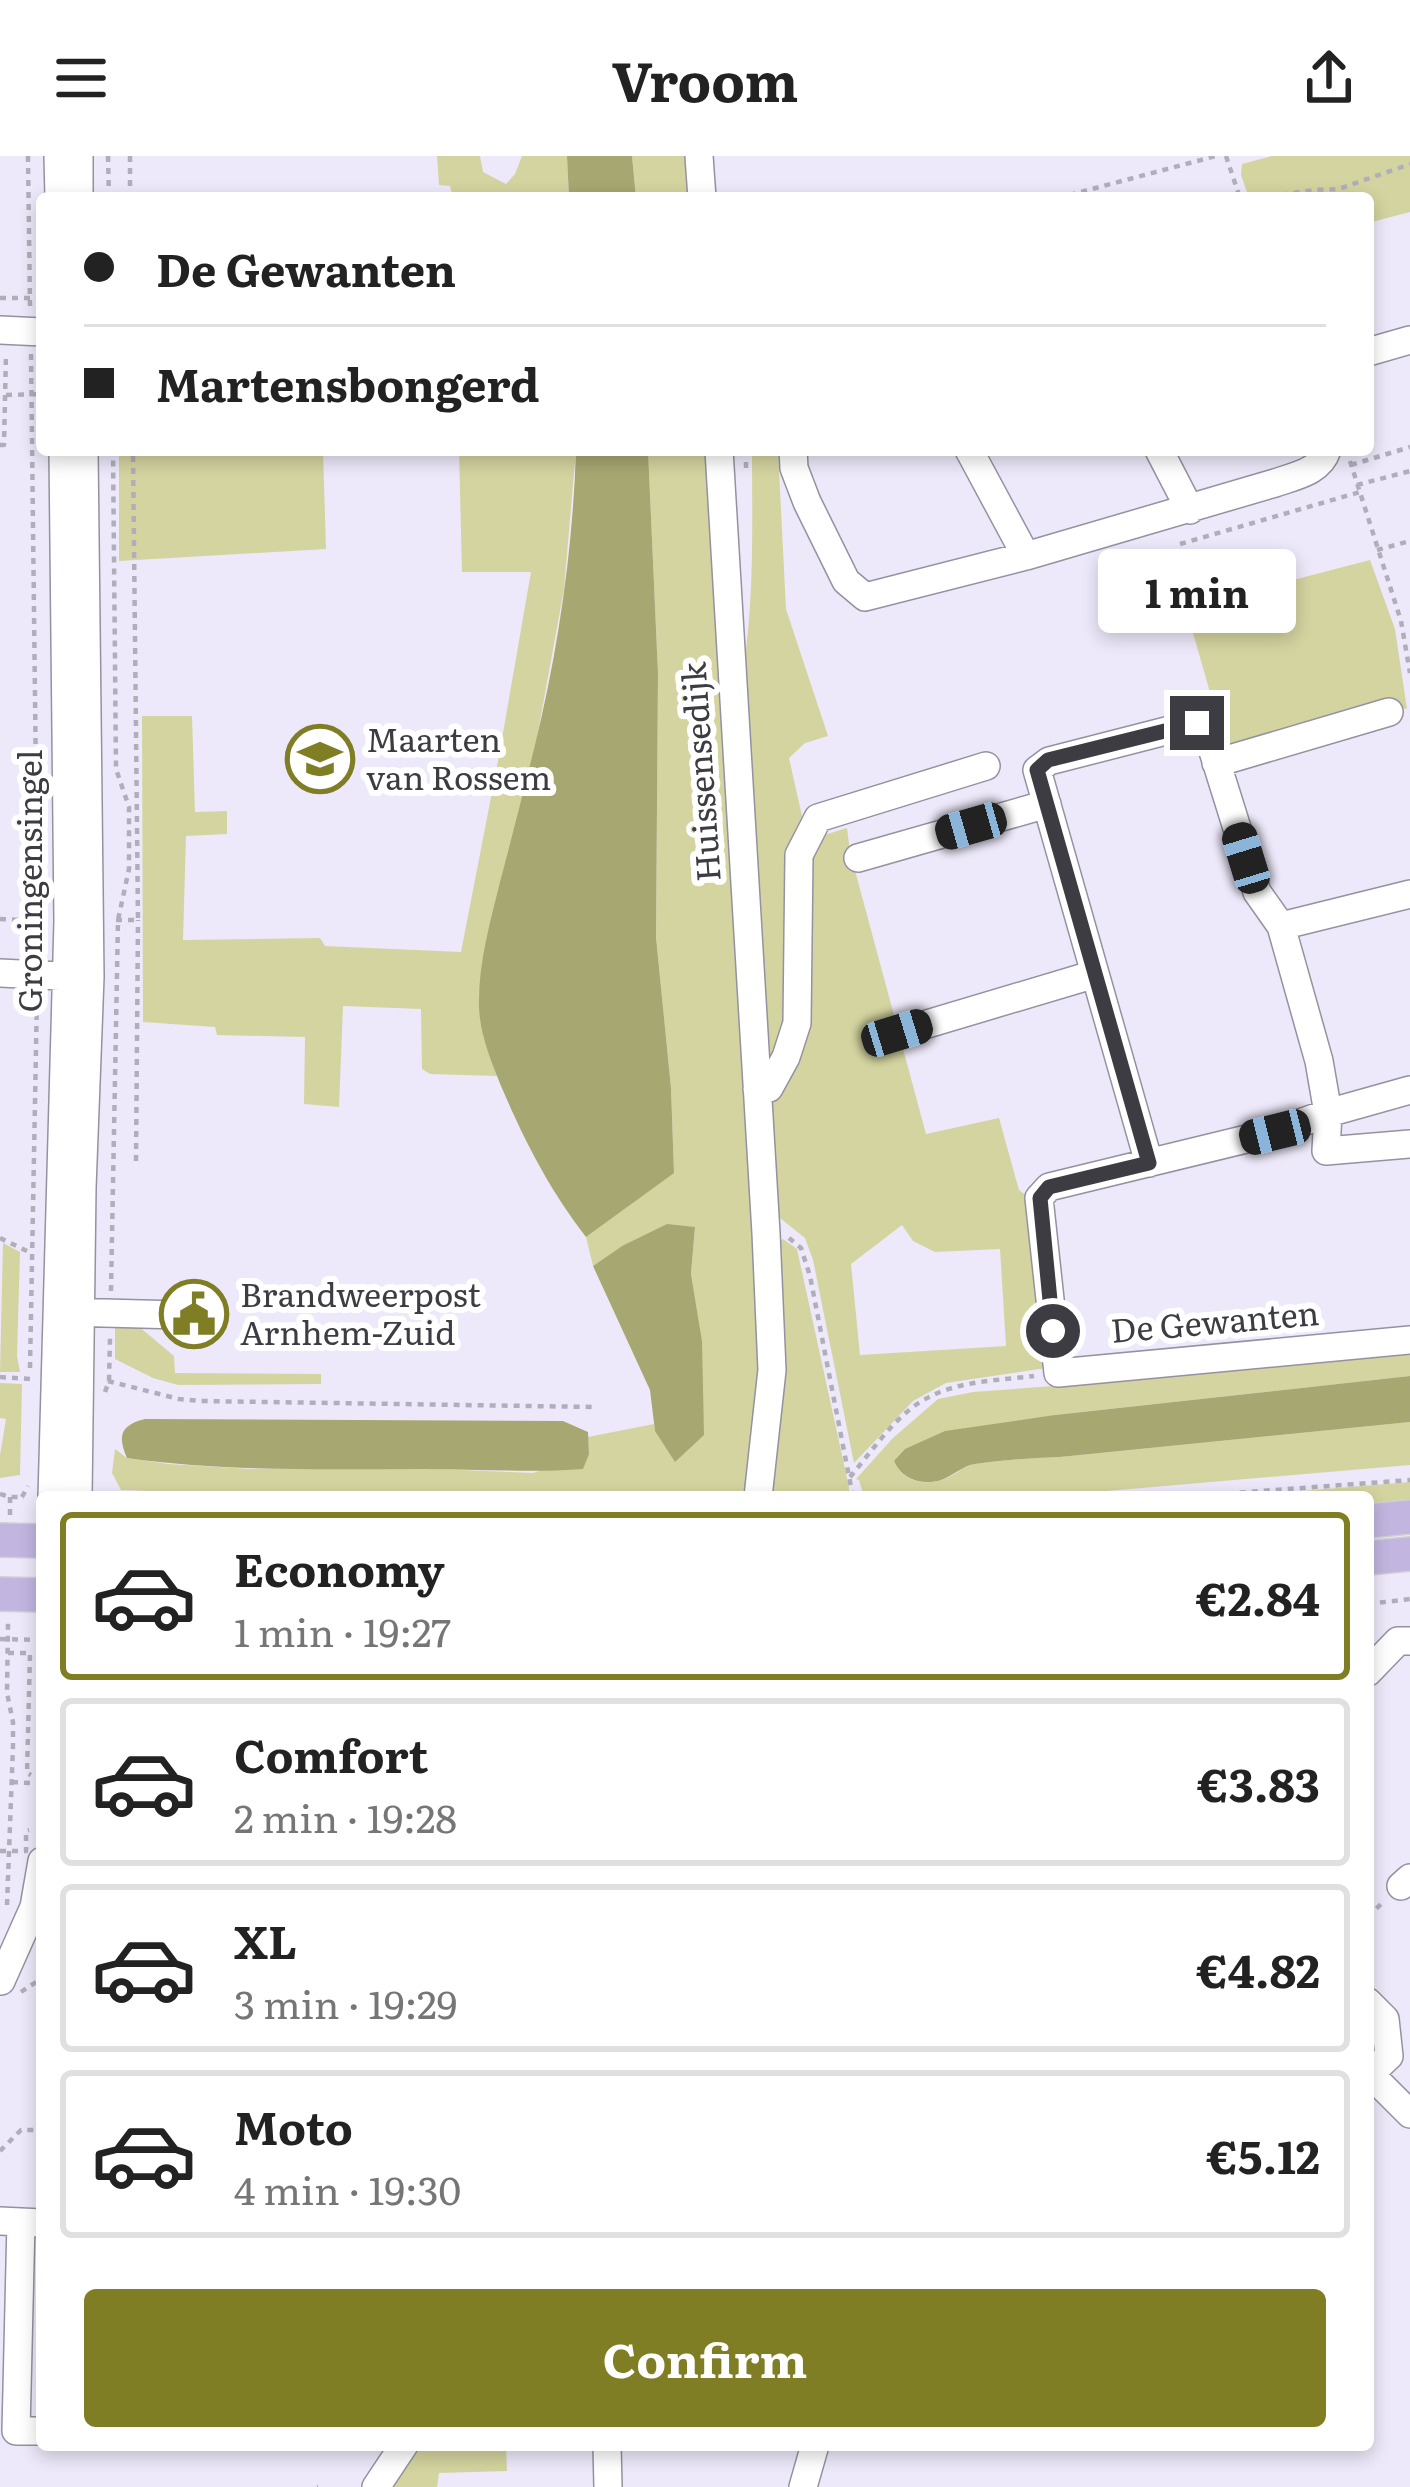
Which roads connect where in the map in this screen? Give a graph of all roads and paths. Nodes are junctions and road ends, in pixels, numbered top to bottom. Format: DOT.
graph roads {
  1 [pos="28,156"];
  2 [pos="58,156"];
  3 [pos="79,156"];
  4 [pos="108,156"];
  5 [pos="130,156"];
  6 [pos="699,156"];
  7 [pos="1216,156"];
  8 [pos="1226,156"];
  9 [pos="1410,164"];
  10 [pos="58,192"];
  11 [pos="79,192"];
  12 [pos="109,192"];
  13 [pos="130,192"];
  14 [pos="702,192"];
  15 [pos="1081,192"];
  16 [pos="1238,192"];
  17 [pos="1300,192"];
  18 [pos="0,298"];
  19 [pos="30,298"];
  20 [pos="20,331"];
  21 [pos="1410,340"];
  22 [pos="1374,350"];
  23 [pos="32,394"];
  24 [pos="36,394"];
  25 [pos="5,395"];
  26 [pos="0,445"];
  27 [pos="1410,447"];
  28 [pos="1374,452"];
  29 [pos="63,456"];
  30 [pos="84,456"];
  31 [pos="113,456"];
  32 [pos="133,456"];
  33 [pos="719,456"];
  34 [pos="793,456"];
  35 [pos="972,456"];
  36 [pos="1162,456"];
  37 [pos="1339,457"];
  38 [pos="1410,471"];
  39 [pos="1358,488"];
  40 [pos="1190,510"];
  41 [pos="1410,541"];
  42 [pos="1180,544"];
  43 [pos="1377,550"];
  44 [pos="1026,556"];
  45 [pos="825,595"];
  46 [pos="865,597"];
  47 [pos="1410,673"];
  48 [pos="1389,712"];
  49 [pos="1216,763"];
  50 [pos="986,766"];
  51 [pos="1047,804"];
  52 [pos="858,858"];
  53 [pos="1410,894"];
  54 [pos="0,920"];
  55 [pos="118,920"];
  56 [pos="138,920"];
  57 [pos="39,921"];
  58 [pos="1281,926"];
  59 [pos="0,973"];
  60 [pos="1095,974"];
  61 [pos="37,975"];
  62 [pos="79,977"];
  63 [pos="897,1033"];
  64 [pos="757,1089"];
  65 [pos="1410,1090"];
  66 [pos="1328,1114"];
  67 [pos="1410,1144"];
  68 [pos="136,1161"];
  69 [pos="1149,1163"];
  70 [pos="766,1233"];
  71 [pos="0,1238"];
  72 [pos="31,1253"];
  73 [pos="69,1312"];
  74 [pos="110,1312"];
  75 [pos="180,1316"];
  76 [pos="1410,1340"];
  77 [pos="1058,1373"];
  78 [pos="32,1378"];
  79 [pos="595,1407"];
  80 [pos="850,1477"];
  81 [pos="1410,1480"];
  82 [pos="39,1491"];
  83 [pos="78,1491"];
  84 [pos="759,1491"];
  85 [pos="852,1491"];
  86 [pos="1299,1491"];
  87 [pos="36,1493"];
  88 [pos="36,1493"];
  89 [pos="0,1494"];
  90 [pos="22,1497"];
  91 [pos="1410,1517"];
  92 [pos="1374,1520"];
  93 [pos="0,1540"];
  94 [pos="36,1541"];
  95 [pos="1410,1554"];
  96 [pos="1374,1557"];
  97 [pos="0,1594"];
  98 [pos="36,1595"];
  99 [pos="1410,1599"];
  100 [pos="1374,1603"];
  101 [pos="4,1639"];
  102 [pos="36,1640"];
  103 [pos="1410,1641"];
  104 [pos="8,1653"];
  105 [pos="1374,1666"];
  106 [pos="12,1782"];
  107 [pos="29,1830"];
  108 [pos="0,1851"];
  109 [pos="9,1851"];
  110 [pos="36,1896"];
  111 [pos="6,1922"];
  112 [pos="36,1948"];
  113 [pos="1,1982"];
  114 [pos="1374,2008"];
  115 [pos="1374,2070"];
  116 [pos="1374,2080"];
  117 [pos="1410,2114"];
  118 [pos="36,2130"];
  119 [pos="0,2151"];
  120 [pos="21,2222"];
  121 [pos="36,2432"];
  122 [pos="400,2451"];
  123 [pos="608,2451"];
  124 [pos="813,2451"];
  125 [pos="376,2487"];
  126 [pos="608,2487"];
  127 [pos="802,2487"];
  1 -- 19 [label="path, Groningensingel"];
  2 -- 10 [label="street"];
  3 -- 11 [label="street"];
  4 -- 12 [label="path"];
  5 -- 13 [label="path"];
  6 -- 14 [label="street"];
  7 -- 15 [label="path"];
  8 -- 16 [label="path"];
  9 -- 17 [label="path"];
  18 -- 19 [label="path"];
  19 -- 20 [label="path, Groningensingel"];
  20 -- 23 [label="path, Groningensingel"];
  20 -- 25 [label="path"];
  21 -- 22 [label="street"];
  23 -- 24 [label="path"];
  23 -- 25 [label="path"];
  23 -- 57 [label="path, Groningensingel"];
  25 -- 26 [label="path"];
  27 -- 28 [label="path"];
  29 -- 62 [label="street, Groningensingel"];
  30 -- 62 [label="street, Groningensingel"];
  31 -- 55 [label="path"];
  32 -- 56 [label="path"];
  33 -- 64 [label="street, Huissensedijk"];
  34 -- 46 [label="street"];
  35 -- 44 [label="street"];
  36 -- 40 [label="street"];
  37 -- 39 [label="path"];
  37 -- 40 [label="street"];
  38 -- 39 [label="path"];
  39 -- 42 [label="path"];
  39 -- 43 [label="path"];
  40 -- 44 [label="street"];
  41 -- 43 [label="path"];
  43 -- 47 [label="path"];
  44 -- 46 [label="street"];
  45 -- 46 [label="street"];
  48 -- 49 [label="street"];
  49 -- 51 [label="street"];
  49 -- 58 [label="street"];
  50 -- 64 [label="street"];
  51 -- 52 [label="street"];
  51 -- 60 [label="street"];
  53 -- 58 [label="street"];
  54 -- 57 [label="path"];
  55 -- 56 [label="path"];
  55 -- 74 [label="path"];
  56 -- 68 [label="path"];
  57 -- 61 [label="path, Groningensingel"];
  58 -- 66 [label="street"];
  59 -- 61 [label="street"];
  60 -- 63 [label="street"];
  60 -- 69 [label="street"];
  61 -- 62 [label="street"];
  61 -- 72 [label="path, Groningensingel"];
  62 -- 73 [label="street, Groningensingel"];
  64 -- 70 [label="street, Huissensedijk"];
  65 -- 66 [label="street"];
  66 -- 67 [label="street"];
  66 -- 69 [label="street"];
  69 -- 77 [label="street"];
  70 -- 80 [label="path"];
  70 -- 84 [label="street, Huissensedijk"];
  71 -- 72 [label="path"];
  72 -- 78 [label="path, Groningensingel"];
  73 -- 74 [label="street"];
  73 -- 82 [label="street, Groningensingel"];
  73 -- 83 [label="street, Groningensingel"];
  74 -- 75 [label="street"];
  74 -- 79 [label="path"];
  76 -- 77 [label="street, De Gewanten"];
  77 -- 80 [label="path"];
  80 -- 85 [label="path"];
  81 -- 86 [label="path"];
  87 -- 90 [label="path"];
  88 -- 90 [label="path"];
  89 -- 90 [label="path"];
  91 -- 92 [label="main road"];
  93 -- 94 [label="main road"];
  95 -- 96 [label="main road"];
  97 -- 98 [label="main road"];
  99 -- 100 [label="path"];
  101 -- 102 [label="path"];
  101 -- 104 [label="path"];
  103 -- 105 [label="street"];
  104 -- 106 [label="path"];
  104 -- 106 [label="path"];
  106 -- 109 [label="path"];
  107 -- 109 [label="path"];
  108 -- 109 [label="path"];
  109 -- 111 [label="path"];
  110 -- 113 [label="street"];
  112 -- 113 [label="street"];
  114 -- 115 [label="street"];
  116 -- 117 [label="street"];
  118 -- 119 [label="path"];
  120 -- 121 [label="street"];
  122 -- 125 [label="street"];
  123 -- 126 [label="street"];
  124 -- 127 [label="street"];
}
